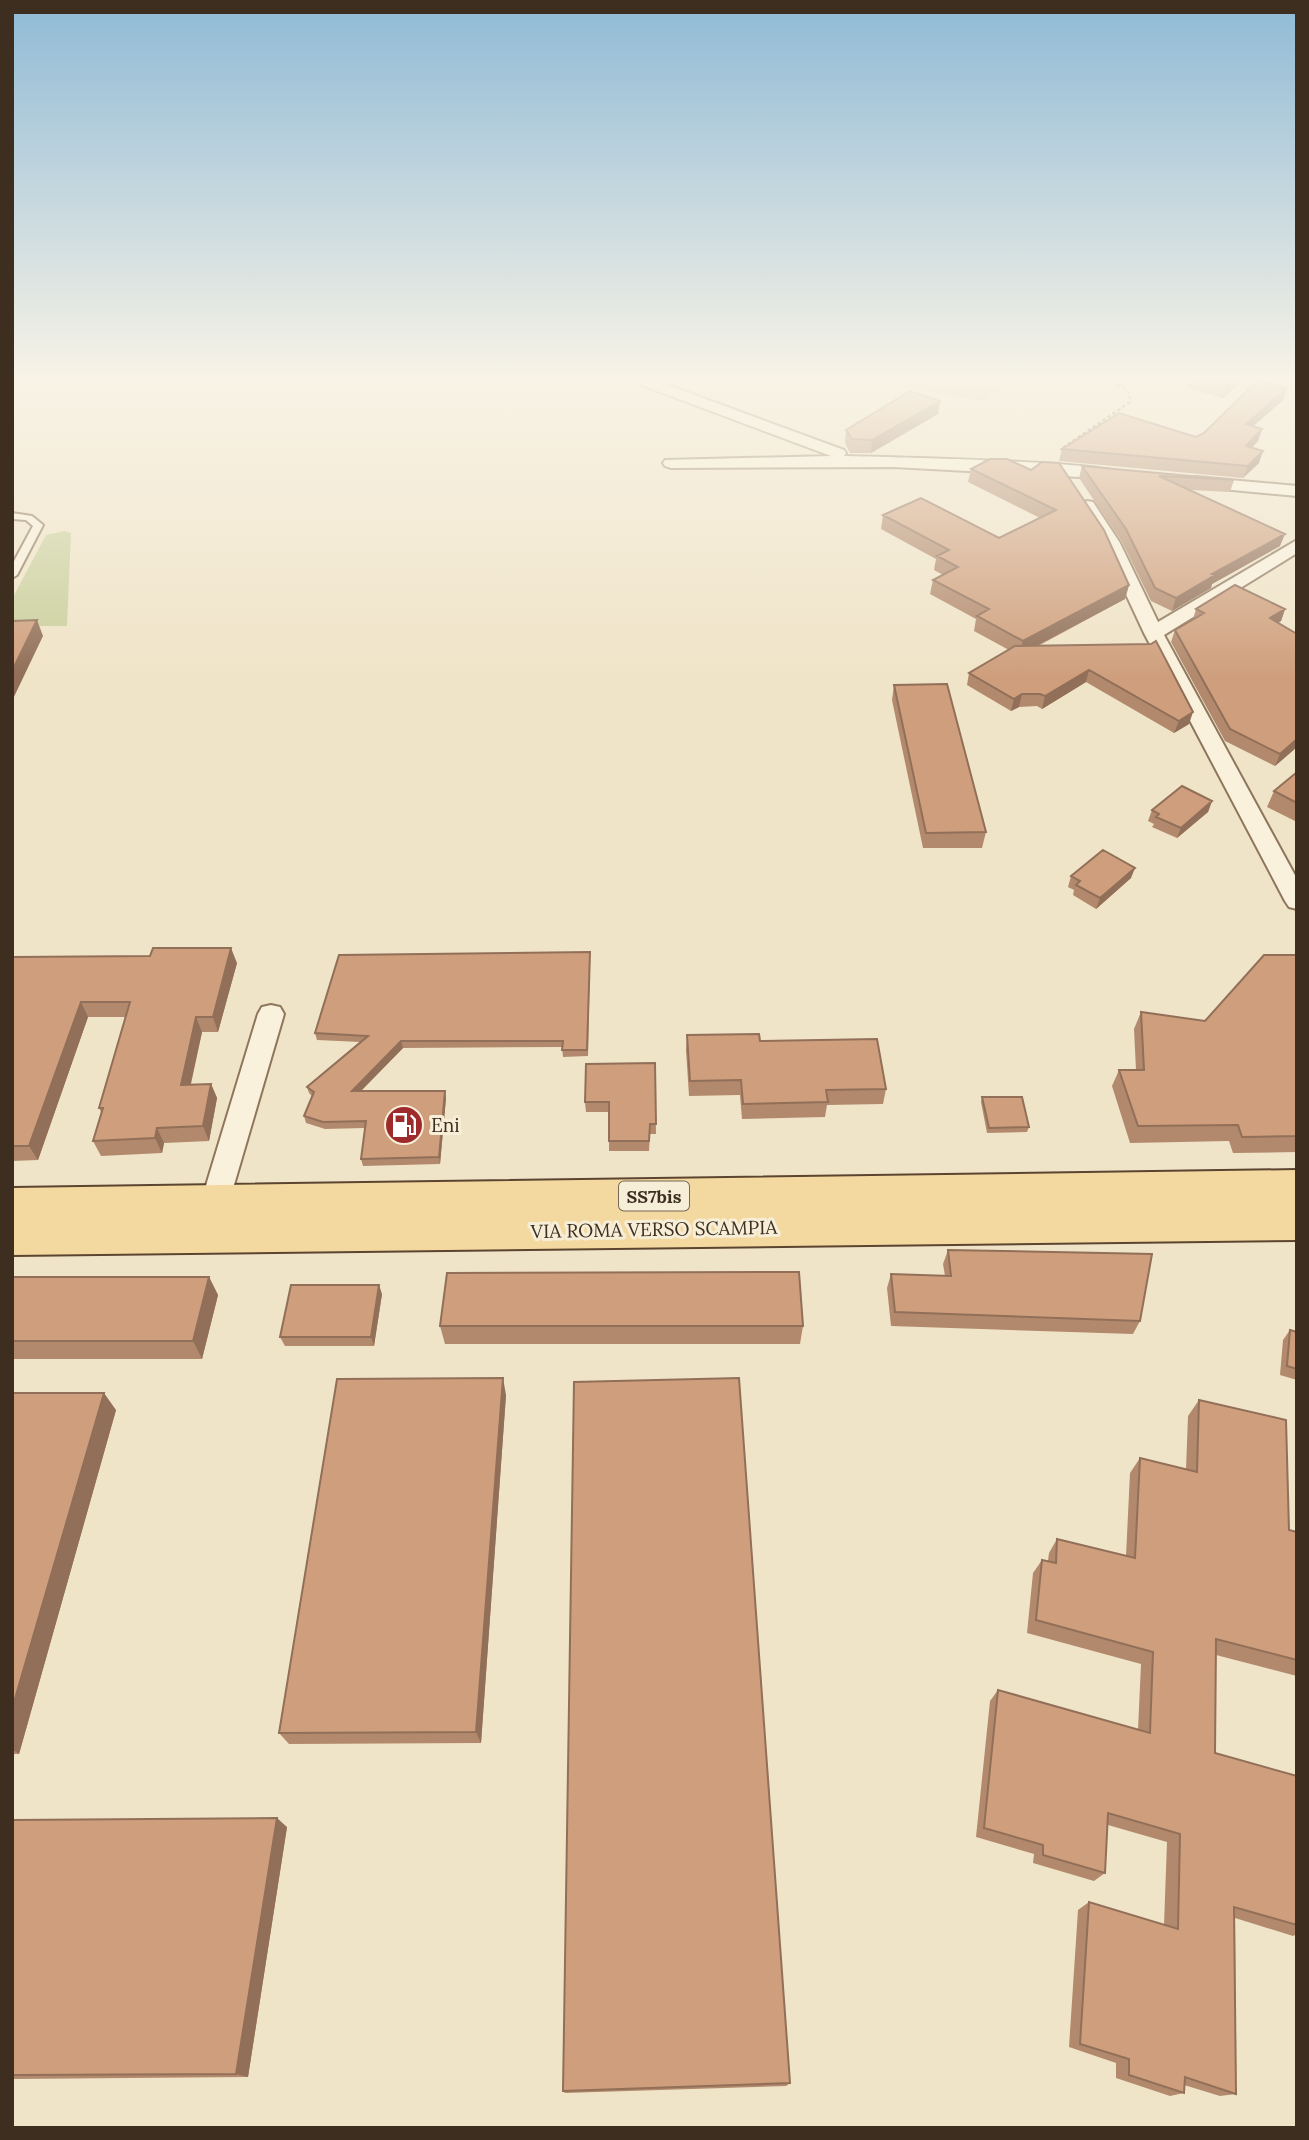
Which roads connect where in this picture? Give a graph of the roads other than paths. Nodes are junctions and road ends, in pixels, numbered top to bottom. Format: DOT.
graph roads {
  1 [pos="1067,477"];
  2 [pos="1186,481"];
  3 [pos="1297,491"];
  4 [pos="12,516"];
  5 [pos="1297,545"];
  6 [pos="12,575"];
  7 [pos="1154,633"];
  8 [pos="1297,901"];
  9 [pos="271,1014"];
  10 [pos="1297,1187"];
  11 [pos="12,1205"];
  12 [pos="211,1218"];
  13 [pos="1297,1222"];
  14 [pos="12,1237"];
  1 -- 7 [label="street"];
  2 -- 3 [label="street"];
  4 -- 6 [label="lane"];
  5 -- 7 [label="street"];
  7 -- 8 [label="street"];
  9 -- 12 [label="street"];
  10 -- 12 [label="main road, VIA ROMA VERSO SCAMPIA / SS7bis"];
  11 -- 12 [label="main road, VIA ROMA VERSO SCAMPIA / SS7bis"];
  12 -- 13 [label="main road, VIA ROMA VERSO SCAMPIA / SS7bis"];
  12 -- 14 [label="main road, VIA ROMA VERSO SCAMPIA / SS7bis"];
}
